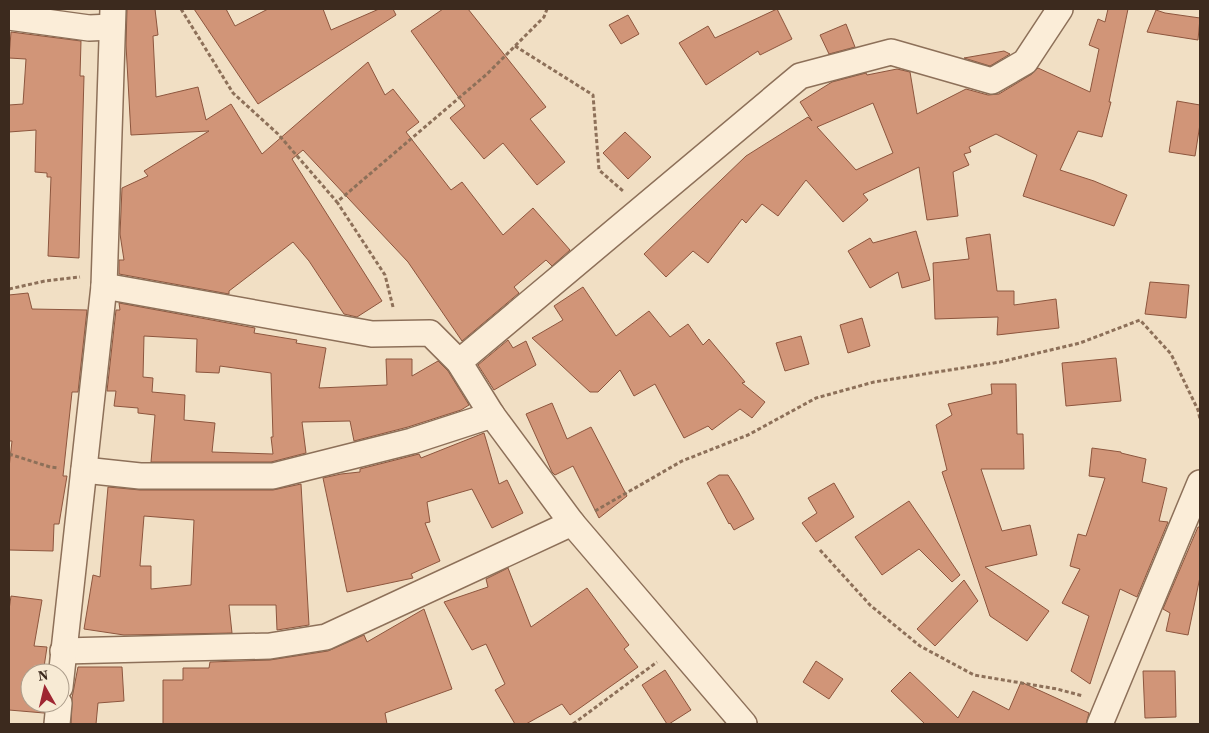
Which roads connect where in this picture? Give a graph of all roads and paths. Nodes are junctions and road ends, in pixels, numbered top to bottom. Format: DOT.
graph roads {
  1 [pos="181,9"];
  2 [pos="547,9"];
  3 [pos="1060,9"];
  4 [pos="9,17"];
  5 [pos="113,18"];
  6 [pos="515,46"];
  7 [pos="337,202"];
  8 [pos="642,208"];
  9 [pos="104,282"];
  10 [pos="9,289"];
  11 [pos="372,334"];
  12 [pos="459,362"];
  13 [pos="492,415"];
  14 [pos="1200,419"];
  15 [pos="9,454"];
  16 [pos="84,470"];
  17 [pos="1200,483"];
  18 [pos="572,524"];
  19 [pos="820,550"];
  20 [pos="678,647"];
  21 [pos="63,651"];
  22 [pos="62,663"];
  23 [pos="1104,713"];
  24 [pos="573,724"];
  25 [pos="744,724"];
  1 -- 7 [label="path"];
  2 -- 6 [label="path"];
  3 -- 8 [label="street"];
  4 -- 5 [label="street"];
  5 -- 9 [label="street"];
  6 -- 7 [label="path"];
  6 -- 8 [label="path"];
  7 -- 11 [label="path"];
  8 -- 12 [label="street"];
  9 -- 10 [label="path"];
  9 -- 11 [label="street"];
  9 -- 16 [label="street"];
  11 -- 12 [label="street"];
  12 -- 13 [label="street"];
  13 -- 16 [label="street"];
  13 -- 18 [label="street"];
  14 -- 18 [label="path"];
  15 -- 16 [label="path"];
  16 -- 21 [label="street"];
  17 -- 23 [label="street"];
  18 -- 20 [label="street"];
  18 -- 21 [label="street"];
  19 -- 23 [label="path"];
  20 -- 24 [label="path"];
  20 -- 25 [label="street"];
  21 -- 22 [label="street"];
}
